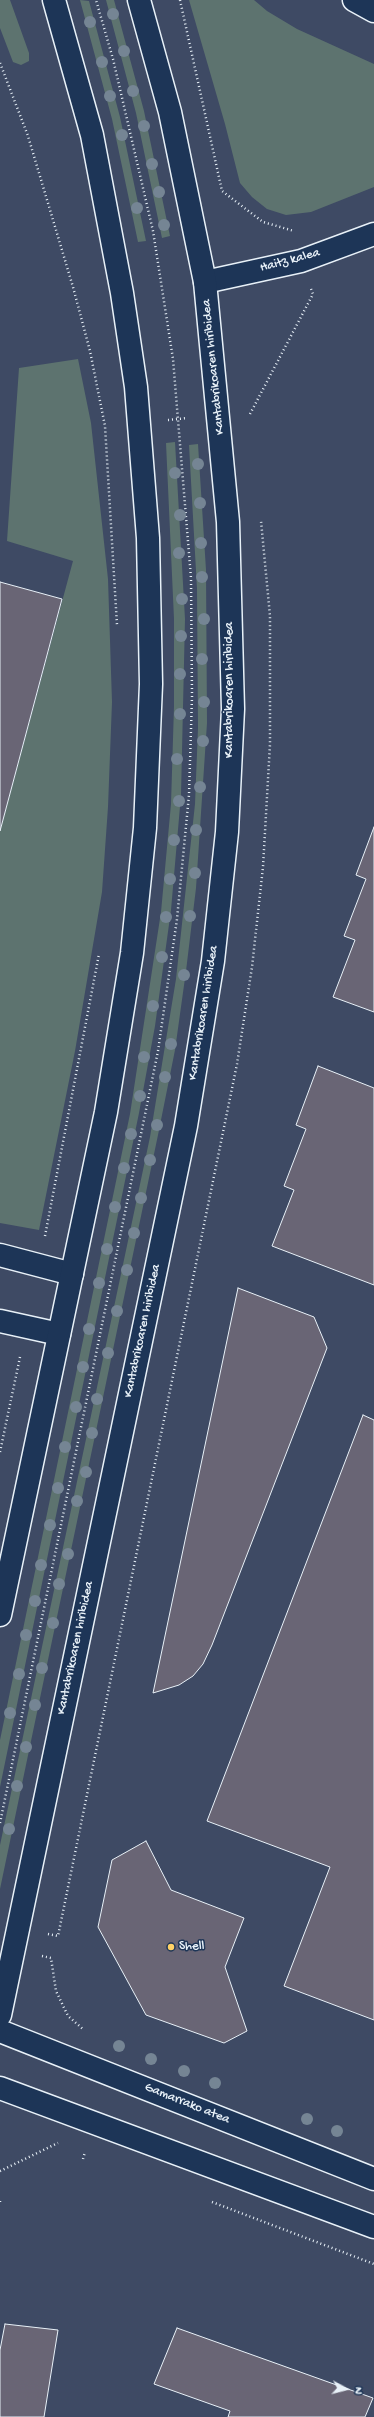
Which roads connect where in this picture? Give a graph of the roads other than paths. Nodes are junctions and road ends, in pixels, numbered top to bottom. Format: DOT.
graph roads {
  1 [pos="54,0"];
  2 [pos="139,0"];
  3 [pos="354,0"];
  4 [pos="374,11"];
  5 [pos="374,234"];
  6 [pos="205,282"];
  7 [pos="0,1255"];
  8 [pos="72,1274"];
  9 [pos="0,1321"];
  10 [pos="59,1334"];
  11 [pos="0,1616"];
  12 [pos="0,2015"];
  13 [pos="0,2031"];
  14 [pos="0,2088"];
  15 [pos="374,2179"];
  16 [pos="374,2227"];
  1 -- 8 [label="main road"];
  2 -- 6 [label="main road, Kantabrikoaren hiribidea"];
  3 -- 4 [label="main road"];
  5 -- 6 [label="main road, Haitz kalea"];
  6 -- 12 [label="main road, Kantabrikoaren hiribidea"];
  7 -- 8 [label="main road"];
  8 -- 10 [label="main road"];
  9 -- 10 [label="main road"];
  10 -- 11 [label="main road"];
  13 -- 15 [label="main road, Gamarrako atea"];
  14 -- 16 [label="main road"];
}
